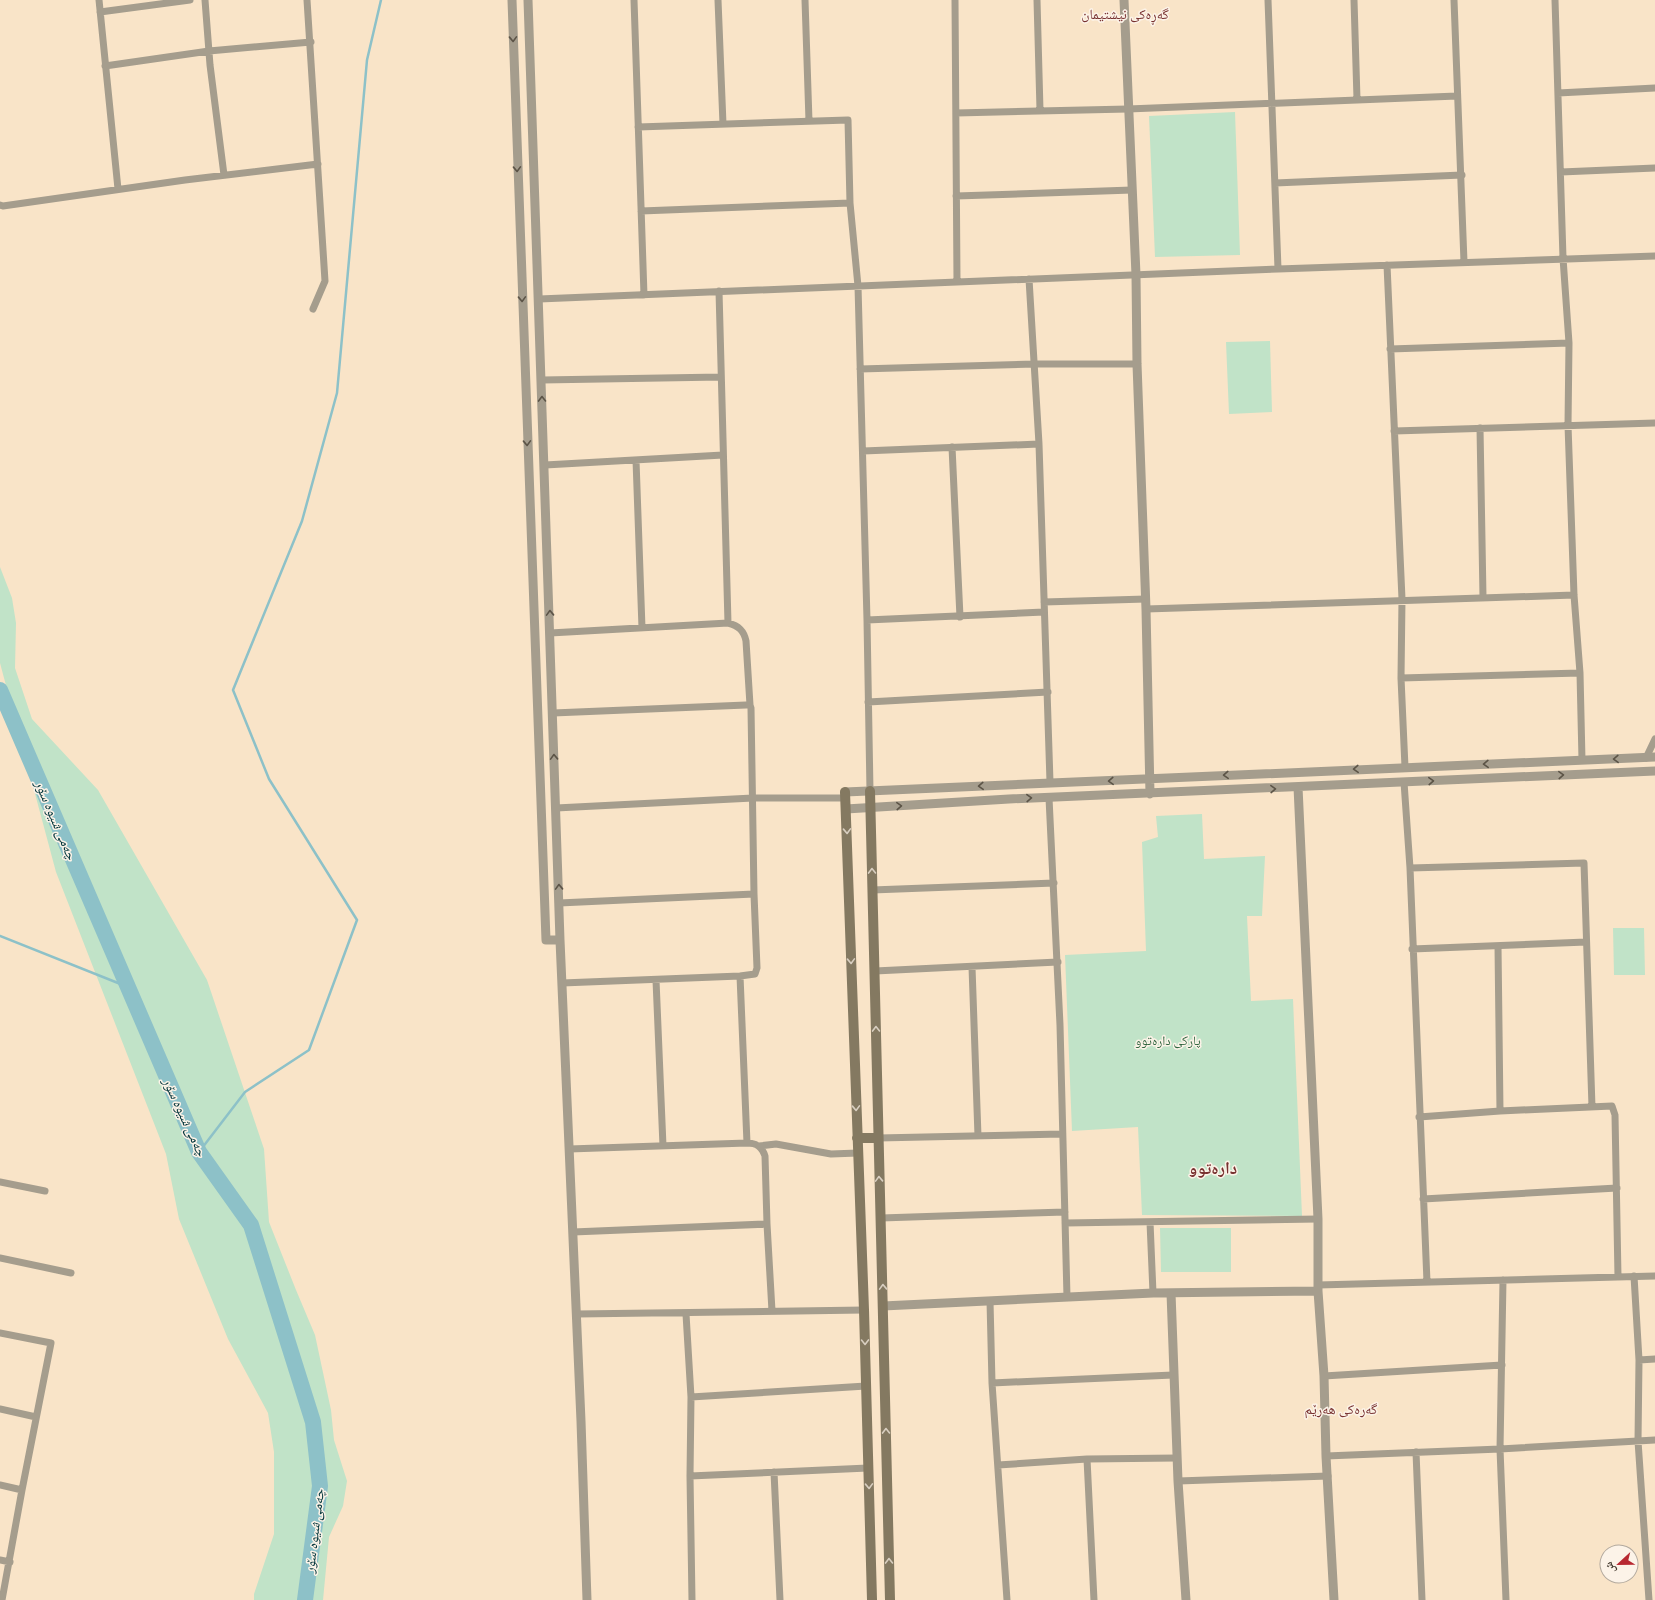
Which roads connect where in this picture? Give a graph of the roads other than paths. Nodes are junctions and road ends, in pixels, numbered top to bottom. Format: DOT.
graph roads {
  1 [pos="100,0"];
  2 [pos="190,0"];
  3 [pos="204,0"];
  4 [pos="307,0"];
  5 [pos="512,0"];
  6 [pos="528,0"];
  7 [pos="634,0"];
  8 [pos="718,0"];
  9 [pos="805,0"];
  10 [pos="955,0"];
  11 [pos="1037,0"];
  12 [pos="1124,0"];
  13 [pos="1268,0"];
  14 [pos="1354,0"];
  15 [pos="1454,0"];
  16 [pos="1555,0"];
  17 [pos="100,12"];
  18 [pos="311,42"];
  19 [pos="209,51"];
  20 [pos="105,66"];
  21 [pos="1655,88"];
  22 [pos="1558,93"];
  23 [pos="1457,96"];
  24 [pos="1357,99"];
  25 [pos="1273,103"];
  26 [pos="1128,109"];
  27 [pos="1040,110"];
  28 [pos="956,113"];
  29 [pos="809,121"];
  30 [pos="723,124"];
  31 [pos="638,127"];
  32 [pos="318,164"];
  33 [pos="1655,168"];
  34 [pos="1561,172"];
  35 [pos="224,175"];
  36 [pos="1462,175"];
  37 [pos="1275,183"];
  38 [pos="118,189"];
  39 [pos="1132,190"];
  40 [pos="956,196"];
  41 [pos="850,203"];
  42 [pos="0,205"];
  43 [pos="641,211"];
  44 [pos="1655,256"];
  45 [pos="1563,258"];
  46 [pos="1464,262"];
  47 [pos="1387,265"];
  48 [pos="1278,269"];
  49 [pos="1136,275"];
  50 [pos="1029,279"];
  51 [pos="956,281"];
  52 [pos="858,286"];
  53 [pos="719,291"];
  54 [pos="644,295"];
  55 [pos="539,299"];
  56 [pos="313,308"];
  57 [pos="1569,343"];
  58 [pos="1390,349"];
  59 [pos="1035,364"];
  60 [pos="1137,364"];
  61 [pos="860,369"];
  62 [pos="722,377"];
  63 [pos="542,380"];
  64 [pos="526,417"];
  65 [pos="542,417"];
  66 [pos="1655,423"];
  67 [pos="1568,424"];
  68 [pos="1480,428"];
  69 [pos="1394,431"];
  70 [pos="1039,444"];
  71 [pos="952,447"];
  72 [pos="863,451"];
  73 [pos="723,455"];
  74 [pos="636,460"];
  75 [pos="545,465"];
  76 [pos="1574,595"];
  77 [pos="1483,597"];
  78 [pos="1402,599"];
  79 [pos="1044,602"];
  80 [pos="1146,604"];
  81 [pos="1044,612"];
  82 [pos="960,617"];
  83 [pos="867,620"];
  84 [pos="728,623"];
  85 [pos="642,628"];
  86 [pos="550,633"];
  87 [pos="1580,673"];
  88 [pos="1401,678"];
  89 [pos="1048,692"];
  90 [pos="868,702"];
  91 [pos="750,705"];
  92 [pos="553,713"];
  93 [pos="1655,739"];
  94 [pos="1650,757"];
  95 [pos="1582,760"];
  96 [pos="1405,767"];
  97 [pos="1655,771"];
  98 [pos="1297,772"];
  99 [pos="1150,779"];
  100 [pos="1050,782"];
  101 [pos="1089,782"];
  102 [pos="1404,782"];
  103 [pos="1298,787"];
  104 [pos="870,791"];
  105 [pos="1150,794"];
  106 [pos="846,795"];
  107 [pos="1090,796"];
  108 [pos="753,798"];
  109 [pos="1049,798"];
  110 [pos="871,807"];
  111 [pos="556,808"];
  112 [pos="846,808"];
  113 [pos="1410,868"];
  114 [pos="1054,883"];
  115 [pos="872,890"];
  116 [pos="754,894"];
  117 [pos="559,903"];
  118 [pos="560,940"];
  119 [pos="1586,942"];
  120 [pos="1498,946"];
  121 [pos="1412,949"];
  122 [pos="1058,962"];
  123 [pos="972,967"];
  124 [pos="875,971"];
  125 [pos="740,976"];
  126 [pos="656,980"];
  127 [pos="562,983"];
  128 [pos="1592,1107"];
  129 [pos="1500,1111"];
  130 [pos="1419,1117"];
  131 [pos="1062,1134"];
  132 [pos="978,1136"];
  133 [pos="857,1138"];
  134 [pos="878,1138"];
  135 [pos="748,1143"];
  136 [pos="662,1146"];
  137 [pos="759,1146"];
  138 [pos="569,1149"];
  139 [pos="858,1153"];
  140 [pos="0,1182"];
  141 [pos="1617,1188"];
  142 [pos="45,1191"];
  143 [pos="1423,1199"];
  144 [pos="1065,1212"];
  145 [pos="881,1218"];
  146 [pos="1318,1219"];
  147 [pos="1150,1222"];
  148 [pos="1065,1223"];
  149 [pos="767,1224"];
  150 [pos="573,1232"];
  151 [pos="0,1258"];
  152 [pos="71,1272"];
  153 [pos="1634,1276"];
  154 [pos="1655,1276"];
  155 [pos="1618,1277"];
  156 [pos="1503,1280"];
  157 [pos="1427,1282"];
  158 [pos="1318,1288"];
  159 [pos="1153,1293"];
  160 [pos="1171,1293"];
  161 [pos="1067,1297"];
  162 [pos="990,1300"];
  163 [pos="883,1306"];
  164 [pos="864,1310"];
  165 [pos="772,1311"];
  166 [pos="577,1314"];
  167 [pos="686,1314"];
  168 [pos="0,1333"];
  169 [pos="1655,1359"];
  170 [pos="1640,1360"];
  171 [pos="1502,1365"];
  172 [pos="1173,1375"];
  173 [pos="1324,1376"];
  174 [pos="992,1383"];
  175 [pos="866,1386"];
  176 [pos="691,1397"];
  177 [pos="0,1409"];
  178 [pos="36,1417"];
  179 [pos="1655,1440"];
  180 [pos="1638,1441"];
  181 [pos="1500,1450"];
  182 [pos="1416,1452"];
  183 [pos="1326,1456"];
  184 [pos="1177,1458"];
  185 [pos="1087,1459"];
  186 [pos="998,1465"];
  187 [pos="868,1468"];
  188 [pos="774,1472"];
  189 [pos="690,1476"];
  190 [pos="1328,1476"];
  191 [pos="1178,1481"];
  192 [pos="0,1485"];
  193 [pos="22,1490"];
  194 [pos="0,1560"];
  195 [pos="10,1562"];
  196 [pos="2,1600"];
  197 [pos="587,1600"];
  198 [pos="692,1600"];
  199 [pos="780,1600"];
  200 [pos="872,1600"];
  201 [pos="890,1600"];
  202 [pos="1007,1600"];
  203 [pos="1094,1600"];
  204 [pos="1186,1600"];
  205 [pos="1334,1600"];
  206 [pos="1422,1600"];
  207 [pos="1506,1600"];
  208 [pos="1649,1600"];
  1 -- 17 [label="street"];
  2 -- 17 [label="street"];
  3 -- 19 [label="street"];
  4 -- 18 [label="street"];
  5 -- 64 [label="street, one-way"];
  6 -- 55 [label="street"];
  7 -- 31 [label="street"];
  8 -- 30 [label="street"];
  9 -- 29 [label="street"];
  10 -- 28 [label="street"];
  11 -- 27 [label="street"];
  12 -- 26 [label="street"];
  13 -- 25 [label="street"];
  14 -- 24 [label="street"];
  15 -- 23 [label="street"];
  16 -- 22 [label="street"];
  17 -- 20 [label="street"];
  18 -- 19 [label="street"];
  18 -- 32 [label="street"];
  19 -- 20 [label="street"];
  19 -- 35 [label="street"];
  20 -- 38 [label="street"];
  21 -- 22 [label="street"];
  22 -- 34 [label="street"];
  23 -- 24 [label="street"];
  23 -- 36 [label="street"];
  24 -- 25 [label="street"];
  25 -- 26 [label="street"];
  25 -- 37 [label="street"];
  26 -- 27 [label="street"];
  26 -- 39 [label="street"];
  27 -- 28 [label="street"];
  28 -- 40 [label="street"];
  29 -- 30 [label="street"];
  29 -- 41 [label="street"];
  30 -- 31 [label="street"];
  31 -- 43 [label="street"];
  32 -- 35 [label="street"];
  32 -- 56 [label="street"];
  33 -- 34 [label="street"];
  34 -- 45 [label="street"];
  35 -- 38 [label="street"];
  36 -- 37 [label="street"];
  36 -- 46 [label="street"];
  37 -- 48 [label="street"];
  38 -- 42 [label="street"];
  39 -- 40 [label="street"];
  39 -- 49 [label="street"];
  40 -- 51 [label="street"];
  41 -- 43 [label="street"];
  41 -- 52 [label="street"];
  43 -- 54 [label="street"];
  44 -- 45 [label="street"];
  45 -- 46 [label="street"];
  45 -- 57 [label="street"];
  46 -- 47 [label="street"];
  47 -- 48 [label="street"];
  47 -- 58 [label="street"];
  48 -- 49 [label="street"];
  49 -- 50 [label="street"];
  49 -- 60 [label="street"];
  50 -- 51 [label="street"];
  50 -- 59 [label="street"];
  51 -- 52 [label="street"];
  52 -- 53 [label="street"];
  52 -- 61 [label="street"];
  53 -- 54 [label="street"];
  53 -- 62 [label="street"];
  54 -- 55 [label="street"];
  55 -- 63 [label="street"];
  57 -- 58 [label="street"];
  57 -- 67 [label="street"];
  58 -- 69 [label="street"];
  59 -- 60 [label="street"];
  59 -- 61 [label="street"];
  59 -- 70 [label="street"];
  60 -- 80 [label="street"];
  61 -- 72 [label="street"];
  62 -- 63 [label="street"];
  62 -- 73 [label="street"];
  65 -- 63 [label="street, one-way"];
  64 -- 65 [label="street"];
  64 -- 118 [label="street, one-way"];
  65 -- 75 [label="street"];
  66 -- 67 [label="street"];
  67 -- 68 [label="street"];
  67 -- 76 [label="street"];
  68 -- 69 [label="street"];
  68 -- 77 [label="street"];
  69 -- 78 [label="street"];
  70 -- 71 [label="street"];
  70 -- 79 [label="street"];
  71 -- 72 [label="street"];
  71 -- 82 [label="street"];
  72 -- 83 [label="street"];
  73 -- 74 [label="street"];
  73 -- 84 [label="street"];
  74 -- 75 [label="street"];
  74 -- 85 [label="street"];
  86 -- 75 [label="street, one-way"];
  76 -- 77 [label="street"];
  76 -- 87 [label="street"];
  77 -- 78 [label="street"];
  78 -- 80 [label="street"];
  78 -- 88 [label="street"];
  79 -- 80 [label="street"];
  79 -- 81 [label="street"];
  80 -- 99 [label="street"];
  81 -- 82 [label="street"];
  81 -- 89 [label="street"];
  82 -- 83 [label="street"];
  83 -- 90 [label="street"];
  84 -- 85 [label="street"];
  84 -- 91 [label="street"];
  85 -- 86 [label="street"];
  86 -- 92 [label="street"];
  87 -- 88 [label="street"];
  87 -- 95 [label="street"];
  88 -- 96 [label="street"];
  89 -- 90 [label="street"];
  89 -- 100 [label="street"];
  90 -- 104 [label="street"];
  91 -- 92 [label="street"];
  91 -- 108 [label="street"];
  111 -- 92 [label="street, one-way"];
  93 -- 94 [label="street"];
  94 -- 95 [label="street, one-way"];
  95 -- 96 [label="street, one-way"];
  96 -- 98 [label="street, one-way"];
  102 -- 97 [label="street, one-way"];
  98 -- 99 [label="street, one-way"];
  98 -- 103 [label="street"];
  98 -- 103 [label="street"];
  99 -- 101 [label="street, one-way"];
  99 -- 105 [label="street"];
  100 -- 101 [label="street"];
  100 -- 104 [label="street, one-way"];
  101 -- 107 [label="street"];
  102 -- 103 [label="street"];
  102 -- 113 [label="street"];
  105 -- 103 [label="street, one-way"];
  103 -- 146 [label="street"];
  104 -- 106 [label="street"];
  104 -- 110 [label="main road"];
  105 -- 107 [label="street"];
  106 -- 108 [label="street"];
  106 -- 112 [label="main road"];
  107 -- 109 [label="street"];
  108 -- 111 [label="street"];
  108 -- 116 [label="street"];
  110 -- 109 [label="street, one-way"];
  109 -- 114 [label="street"];
  110 -- 112 [label="street"];
  115 -- 110 [label="main road, one-way"];
  117 -- 111 [label="street, one-way"];
  112 -- 133 [label="main road, one-way"];
  113 -- 119 [label="street"];
  113 -- 121 [label="street"];
  114 -- 115 [label="street"];
  114 -- 122 [label="street"];
  115 -- 124 [label="main road"];
  116 -- 117 [label="street"];
  116 -- 125 [label="street"];
  117 -- 118 [label="street"];
  118 -- 127 [label="street"];
  119 -- 120 [label="street"];
  119 -- 128 [label="street"];
  120 -- 121 [label="street"];
  120 -- 129 [label="street"];
  121 -- 130 [label="street"];
  122 -- 123 [label="street"];
  122 -- 131 [label="street"];
  123 -- 124 [label="street"];
  123 -- 132 [label="street"];
  134 -- 124 [label="main road, one-way"];
  125 -- 126 [label="street"];
  125 -- 135 [label="street"];
  126 -- 127 [label="street"];
  126 -- 136 [label="street"];
  127 -- 138 [label="street"];
  128 -- 129 [label="street"];
  128 -- 141 [label="street"];
  129 -- 130 [label="street"];
  130 -- 143 [label="street"];
  131 -- 132 [label="street"];
  131 -- 144 [label="street"];
  132 -- 134 [label="street"];
  133 -- 134 [label="main road"];
  133 -- 139 [label="main road"];
  145 -- 134 [label="main road, one-way"];
  135 -- 136 [label="street"];
  135 -- 137 [label="street"];
  136 -- 138 [label="street"];
  137 -- 139 [label="street"];
  137 -- 149 [label="street"];
  138 -- 150 [label="street"];
  139 -- 164 [label="main road"];
  140 -- 142 [label="street"];
  141 -- 143 [label="street"];
  141 -- 155 [label="street"];
  143 -- 157 [label="street"];
  144 -- 145 [label="street"];
  144 -- 148 [label="street"];
  163 -- 145 [label="main road, one-way"];
  146 -- 147 [label="street"];
  146 -- 158 [label="street"];
  147 -- 148 [label="street"];
  147 -- 159 [label="street"];
  148 -- 161 [label="street"];
  149 -- 150 [label="street"];
  149 -- 165 [label="street"];
  150 -- 166 [label="street"];
  151 -- 152 [label="street"];
  153 -- 154 [label="street"];
  153 -- 155 [label="street"];
  153 -- 170 [label="street"];
  155 -- 156 [label="street"];
  156 -- 157 [label="street"];
  156 -- 171 [label="street"];
  157 -- 158 [label="street"];
  158 -- 160 [label="street"];
  158 -- 173 [label="street"];
  159 -- 160 [label="street"];
  159 -- 161 [label="street"];
  160 -- 172 [label="street"];
  161 -- 162 [label="street"];
  162 -- 163 [label="street"];
  162 -- 174 [label="street"];
  201 -- 163 [label="main road, one-way"];
  164 -- 165 [label="street"];
  164 -- 175 [label="main road, one-way"];
  165 -- 167 [label="street"];
  166 -- 167 [label="street"];
  166 -- 197 [label="street"];
  167 -- 176 [label="street"];
  168 -- 178 [label="street"];
  169 -- 170 [label="street"];
  170 -- 180 [label="street"];
  171 -- 173 [label="street"];
  171 -- 181 [label="street"];
  172 -- 174 [label="street"];
  172 -- 184 [label="street"];
  173 -- 183 [label="street"];
  174 -- 186 [label="street"];
  175 -- 176 [label="street"];
  175 -- 187 [label="main road"];
  176 -- 189 [label="street"];
  177 -- 178 [label="street"];
  178 -- 193 [label="street"];
  179 -- 180 [label="street"];
  180 -- 181 [label="street"];
  180 -- 208 [label="street"];
  181 -- 182 [label="street"];
  181 -- 207 [label="street"];
  182 -- 183 [label="street"];
  182 -- 206 [label="street"];
  183 -- 190 [label="street"];
  184 -- 185 [label="street"];
  184 -- 191 [label="street"];
  185 -- 186 [label="street"];
  185 -- 203 [label="street"];
  186 -- 202 [label="street"];
  187 -- 188 [label="street"];
  187 -- 200 [label="main road, one-way"];
  188 -- 189 [label="street"];
  188 -- 199 [label="street"];
  189 -- 198 [label="street"];
  190 -- 191 [label="street"];
  190 -- 205 [label="street"];
  191 -- 204 [label="street"];
  192 -- 193 [label="street"];
  193 -- 195 [label="street"];
  194 -- 195 [label="street"];
  195 -- 196 [label="street"];
}
